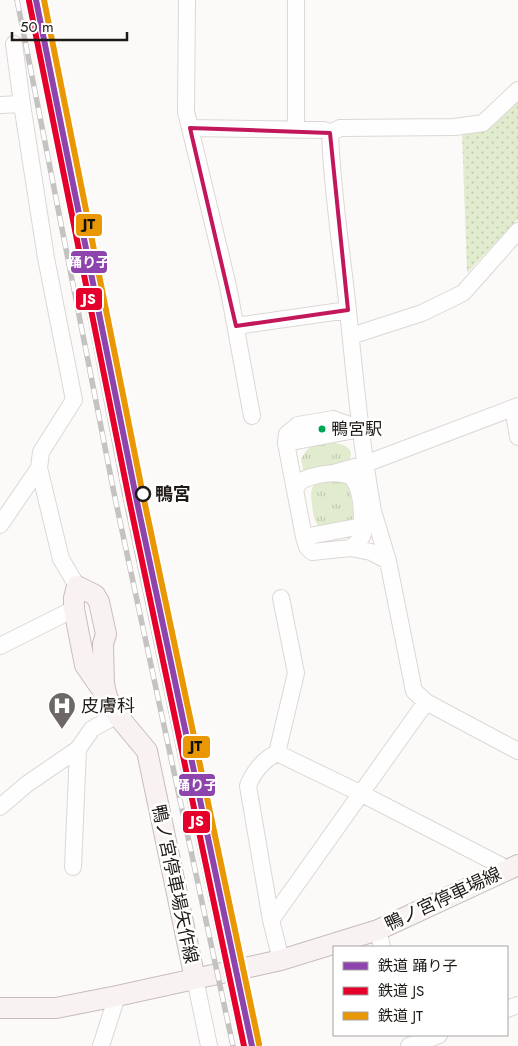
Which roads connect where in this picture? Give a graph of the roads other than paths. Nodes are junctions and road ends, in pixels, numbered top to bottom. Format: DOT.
graph roads {
  1 [pos="187,0"];
  2 [pos="296,0"];
  3 [pos="14,44"];
  4 [pos="518,90"];
  5 [pos="22,104"];
  6 [pos="0,106"];
  7 [pos="190,128"];
  8 [pos="296,129"];
  9 [pos="330,133"];
  10 [pos="518,231"];
  11 [pos="348,310"];
  12 [pos="236,326"];
  13 [pos="351,336"];
  14 [pos="516,407"];
  15 [pos="252,416"];
  16 [pos="362,429"];
  17 [pos="518,437"];
  18 [pos="364,464"];
  19 [pos="39,468"];
  20 [pos="334,473"];
  21 [pos="295,490"];
  22 [pos="373,512"];
  23 [pos="0,525"];
  24 [pos="362,526"];
  25 [pos="304,537"];
  26 [pos="351,548"];
  27 [pos="388,562"];
  28 [pos="77,586"];
  29 [pos="281,598"];
  30 [pos="74,609"];
  31 [pos="0,646"];
  32 [pos="107,697"];
  33 [pos="426,702"];
  34 [pos="118,715"];
  35 [pos="78,749"];
  36 [pos="518,751"];
  37 [pos="277,753"];
  38 [pos="362,794"];
  39 [pos="0,807"];
  40 [pos="73,867"];
  41 [pos="510,869"];
  42 [pos="271,920"];
  43 [pos="380,938"];
  44 [pos="344,946"];
  45 [pos="333,948"];
  46 [pos="280,960"];
  47 [pos="194,979"];
  48 [pos="118,996"];
  49 [pos="0,1008"];
  50 [pos="436,1036"];
  51 [pos="101,1046"];
  52 [pos="210,1046"];
  53 [pos="409,1046"];
  1 -- 7 [label="street"];
  2 -- 8 [label="street"];
  3 -- 5 [label="street"];
  4 -- 9 [label="street"];
  5 -- 6 [label="street"];
  5 -- 19 [label="street"];
  7 -- 8 [label="street"];
  7 -- 12 [label="street"];
  8 -- 9 [label="street"];
  9 -- 11 [label="street"];
  10 -- 13 [label="street"];
  11 -- 12 [label="street"];
  11 -- 13 [label="street"];
  12 -- 15 [label="street"];
  13 -- 16 [label="street"];
  14 -- 17 [label="street"];
  14 -- 18 [label="street"];
  16 -- 18 [label="street"];
  16 -- 21 [label="street"];
  18 -- 20 [label="street"];
  18 -- 22 [label="street"];
  19 -- 23 [label="street"];
  19 -- 28 [label="street"];
  20 -- 21 [label="street"];
  20 -- 24 [label="street"];
  21 -- 25 [label="street"];
  22 -- 24 [label="street"];
  22 -- 27 [label="street"];
  24 -- 25 [label="street"];
  24 -- 26 [label="street"];
  25 -- 26 [label="street"];
  26 -- 27 [label="street"];
  27 -- 33 [label="street"];
  28 -- 30 [label="main road, 鴨ノ宮停車場矢作線"];
  28 -- 32 [label="main road, 鴨ノ宮停車場矢作線"];
  29 -- 37 [label="street"];
  30 -- 31 [label="street"];
  30 -- 32 [label="main road, 鴨ノ宮停車場矢作線"];
  32 -- 34 [label="main road, 鴨ノ宮停車場矢作線"];
  33 -- 36 [label="street"];
  33 -- 38 [label="street"];
  34 -- 35 [label="street"];
  34 -- 47 [label="main road, 鴨ノ宮停車場矢作線"];
  35 -- 39 [label="street"];
  35 -- 40 [label="street"];
  37 -- 38 [label="street"];
  37 -- 42 [label="street"];
  38 -- 41 [label="street"];
  38 -- 42 [label="street"];
  41 -- 43 [label="main road, 鴨ノ宮停車場線"];
  42 -- 46 [label="street"];
  43 -- 44 [label="main road, 鴨ノ宮停車場線"];
  45 -- 46 [label="main road, 鴨ノ宮停車場線"];
  46 -- 47 [label="main road, 鴨ノ宮停車場線"];
  47 -- 48 [label="main road, 鴨ノ宮停車場矢作線"];
  47 -- 52 [label="street"];
  48 -- 49 [label="main road, 鴨ノ宮停車場矢作線"];
  48 -- 51 [label="street"];
  50 -- 53 [label="street"];
}
